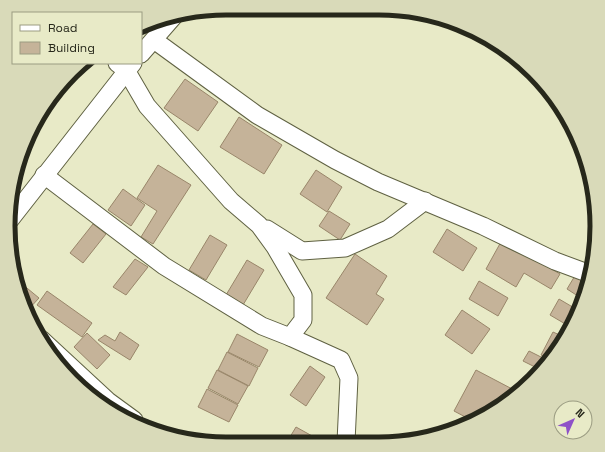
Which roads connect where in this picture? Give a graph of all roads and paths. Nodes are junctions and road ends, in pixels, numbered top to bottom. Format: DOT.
graph roads {
  1 [pos="168,23"];
  2 [pos="154,40"];
  3 [pos="142,53"];
  4 [pos="125,65"];
  5 [pos="44,175"];
  6 [pos="425,202"];
  7 [pos="15,213"];
  8 [pos="259,224"];
  9 [pos="585,272"];
  10 [pos="290,337"];
  11 [pos="69,367"];
  12 [pos="103,397"];
  13 [pos="346,437"];
  1 -- 2 [label="street"];
  2 -- 3 [label="street"];
  2 -- 6 [label="street"];
  4 -- 5 [label="street"];
  4 -- 8 [label="street"];
  5 -- 7 [label="street"];
  5 -- 10 [label="street"];
  6 -- 8 [label="street"];
  6 -- 9 [label="street"];
  8 -- 10 [label="street"];
  10 -- 13 [label="street"];
  11 -- 12 [label="street"];
}
